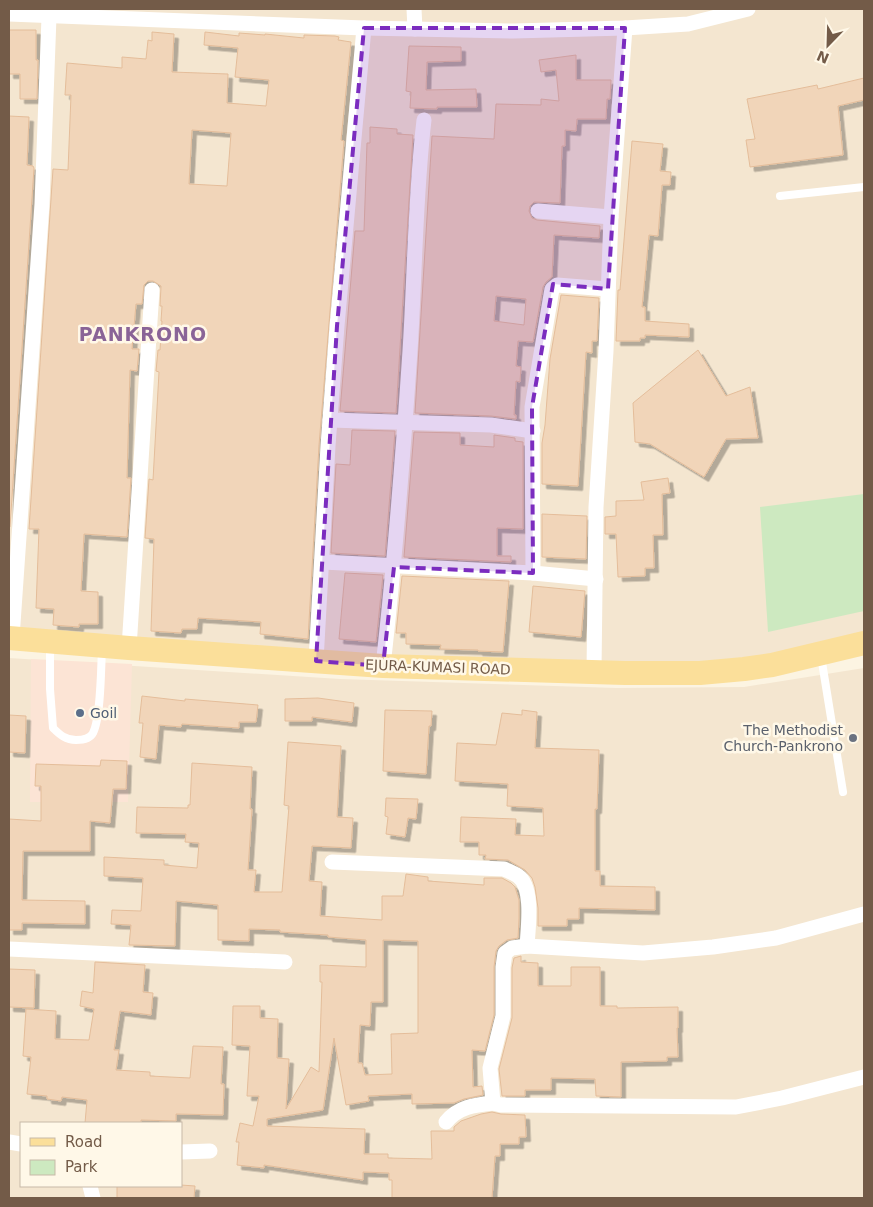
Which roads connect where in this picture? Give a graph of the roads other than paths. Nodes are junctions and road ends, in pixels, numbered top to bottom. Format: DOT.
graph roads {
  1 [pos="414,9"];
  2 [pos="748,9"];
  3 [pos="9,14"];
  4 [pos="49,17"];
  5 [pos="364,28"];
  6 [pos="626,28"];
  7 [pos="415,29"];
  8 [pos="424,120"];
  9 [pos="864,187"];
  10 [pos="780,196"];
  11 [pos="538,211"];
  12 [pos="611,217"];
  13 [pos="608,289"];
  14 [pos="152,290"];
  15 [pos="330,420"];
  16 [pos="405,421"];
  17 [pos="533,431"];
  18 [pos="323,562"];
  19 [pos="394,567"];
  20 [pos="533,573"];
  21 [pos="596,580"];
  22 [pos="10,638"];
  23 [pos="50,641"];
  24 [pos="864,643"];
  25 [pos="102,646"];
  26 [pos="129,648"];
  27 [pos="820,654"];
  28 [pos="316,661"];
  29 [pos="383,666"];
  30 [pos="594,671"];
  31 [pos="843,792"];
  32 [pos="332,862"];
  33 [pos="864,914"];
  34 [pos="527,946"];
  35 [pos="9,949"];
  36 [pos="285,962"];
  37 [pos="864,1077"];
  38 [pos="492,1103"];
  39 [pos="446,1122"];
  40 [pos="210,1151"];
  41 [pos="182,1152"];
  1 -- 7 [label="street"];
  2 -- 6 [label="street"];
  3 -- 4 [label="street"];
  4 -- 5 [label="street"];
  4 -- 22 [label="street"];
  5 -- 7 [label="street"];
  5 -- 15 [label="street"];
  6 -- 7 [label="street"];
  6 -- 12 [label="street"];
  8 -- 16 [label="street"];
  9 -- 10 [label="lane"];
  11 -- 12 [label="street"];
  12 -- 13 [label="street"];
  13 -- 17 [label="street"];
  13 -- 21 [label="street"];
  14 -- 26 [label="street"];
  15 -- 16 [label="street"];
  15 -- 18 [label="street"];
  16 -- 17 [label="street"];
  16 -- 19 [label="street"];
  17 -- 20 [label="street"];
  18 -- 19 [label="street"];
  18 -- 28 [label="street"];
  19 -- 20 [label="street"];
  19 -- 29 [label="street"];
  20 -- 21 [label="street"];
  21 -- 30 [label="street"];
  22 -- 23 [label="main road, EJURA-KUMASI ROAD"];
  23 -- 25 [label="main road, EJURA-KUMASI ROAD"];
  23 -- 25 [label="lane"];
  24 -- 27 [label="main road, EJURA-KUMASI ROAD"];
  25 -- 26 [label="main road, EJURA-KUMASI ROAD"];
  26 -- 28 [label="main road, EJURA-KUMASI ROAD"];
  27 -- 30 [label="main road, EJURA-KUMASI ROAD"];
  27 -- 31 [label="lane"];
  28 -- 29 [label="main road, EJURA-KUMASI ROAD"];
  29 -- 30 [label="main road, EJURA-KUMASI ROAD"];
  32 -- 34 [label="street"];
  33 -- 34 [label="street"];
  34 -- 38 [label="street"];
  35 -- 36 [label="street"];
  37 -- 38 [label="street"];
  38 -- 39 [label="street"];
  40 -- 41 [label="street"];
}
